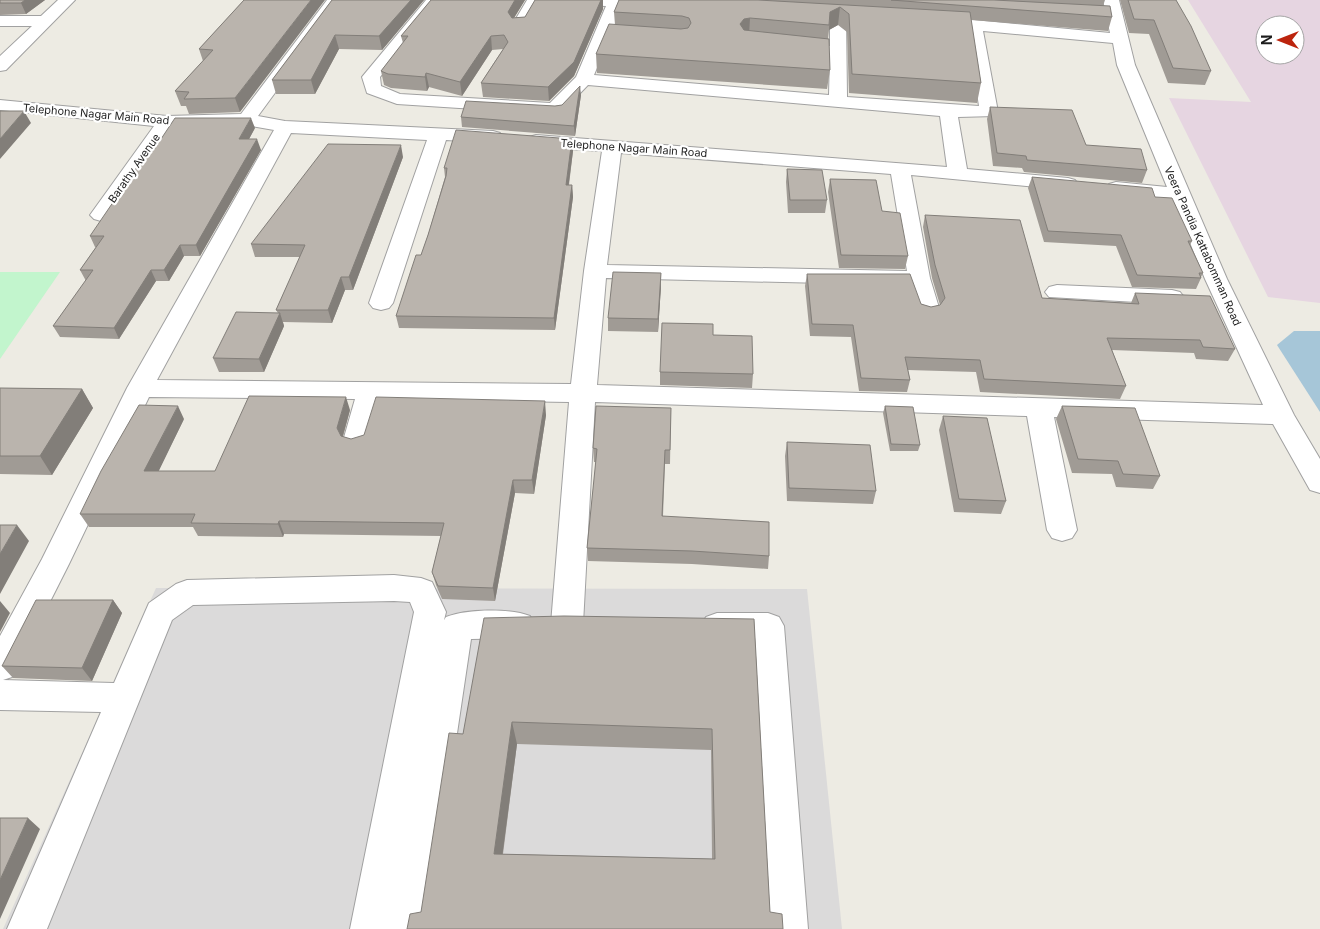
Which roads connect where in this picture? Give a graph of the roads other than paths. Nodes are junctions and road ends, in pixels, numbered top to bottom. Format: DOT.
graph roads {
  1 [pos="66,0"];
  2 [pos="335,0"];
  3 [pos="434,0"];
  4 [pos="535,0"];
  5 [pos="576,0"];
  6 [pos="588,0"];
  7 [pos="616,2"];
  8 [pos="669,5"];
  9 [pos="830,9"];
  10 [pos="1107,9"];
  11 [pos="858,17"];
  12 [pos="0,21"];
  13 [pos="46,21"];
  14 [pos="916,21"];
  15 [pos="974,25"];
  16 [pos="519,27"];
  17 [pos="602,36"];
  18 [pos="621,37"];
  19 [pos="1120,39"];
  20 [pos="778,46"];
  21 [pos="837,52"];
  22 [pos="0,66"];
  23 [pos="584,79"];
  24 [pos="479,88"];
  25 [pos="838,101"];
  26 [pos="468,104"];
  27 [pos="0,105"];
  28 [pos="948,111"];
  29 [pos="246,119"];
  30 [pos="167,122"];
  31 [pos="285,127"];
  32 [pos="439,133"];
  33 [pos="612,146"];
  34 [pos="900,168"];
  35 [pos="958,173"];
  36 [pos="1179,194"];
  37 [pos="101,215"];
  38 [pos="595,271"];
  39 [pos="919,278"];
  40 [pos="1056,292"];
  41 [pos="1226,300"];
  42 [pos="381,303"];
  43 [pos="928,311"];
  44 [pos="140,388"];
  45 [pos="370,391"];
  46 [pos="583,393"];
  47 [pos="1039,408"];
  48 [pos="1281,415"];
  49 [pos="356,441"];
  50 [pos="1320,483"];
  51 [pos="1062,530"];
  52 [pos="691,626"];
  53 [pos="0,668"];
  54 [pos="0,695"];
  55 [pos="123,698"];
  56 [pos="27,929"];
  57 [pos="370,929"];
  58 [pos="408,929"];
  59 [pos="788,929"];
  1 -- 13 [label="street"];
  2 -- 29 [label="street"];
  3 -- 26 [label="street"];
  4 -- 16 [label="street"];
  5 -- 6 [label="street"];
  6 -- 7 [label="street"];
  7 -- 8 [label="street"];
  7 -- 17 [label="street"];
  9 -- 11 [label="street"];
  9 -- 21 [label="street"];
  10 -- 19 [label="street, Veera Pandia Kattabomman Road"];
  12 -- 13 [label="street"];
  13 -- 22 [label="street"];
  14 -- 15 [label="street"];
  15 -- 19 [label="street"];
  15 -- 28 [label="street"];
  17 -- 18 [label="street"];
  17 -- 23 [label="street"];
  19 -- 36 [label="street, Veera Pandia Kattabomman Road"];
  20 -- 21 [label="street"];
  21 -- 25 [label="street"];
  23 -- 25 [label="street"];
  23 -- 26 [label="street"];
  24 -- 26 [label="street"];
  25 -- 28 [label="street"];
  27 -- 30 [label="street, Telephone Nagar Main Road"];
  28 -- 35 [label="street"];
  29 -- 30 [label="street, Telephone Nagar Main Road"];
  29 -- 31 [label="street, Telephone Nagar Main Road"];
  30 -- 37 [label="street, Barathy Avenue"];
  31 -- 32 [label="street, Telephone Nagar Main Road"];
  31 -- 44 [label="street"];
  32 -- 33 [label="street, Telephone Nagar Main Road"];
  32 -- 42 [label="street"];
  33 -- 34 [label="street, Telephone Nagar Main Road"];
  33 -- 38 [label="street"];
  34 -- 35 [label="street, Telephone Nagar Main Road"];
  34 -- 39 [label="street"];
  35 -- 36 [label="street, Telephone Nagar Main Road"];
  36 -- 41 [label="street, Veera Pandia Kattabomman Road"];
  38 -- 39 [label="street"];
  38 -- 46 [label="street"];
  39 -- 43 [label="street"];
  40 -- 41 [label="street"];
  41 -- 48 [label="street, Veera Pandia Kattabomman Road"];
  44 -- 45 [label="street"];
  44 -- 53 [label="street"];
  45 -- 46 [label="street"];
  45 -- 49 [label="street"];
  46 -- 47 [label="street"];
  46 -- 58 [label="street"];
  47 -- 48 [label="street"];
  47 -- 51 [label="street"];
  48 -- 50 [label="street, Veera Pandia Kattabomman Road"];
  52 -- 59 [label="street"];
  54 -- 55 [label="street"];
  55 -- 56 [label="street"];
  55 -- 57 [label="street"];
}
